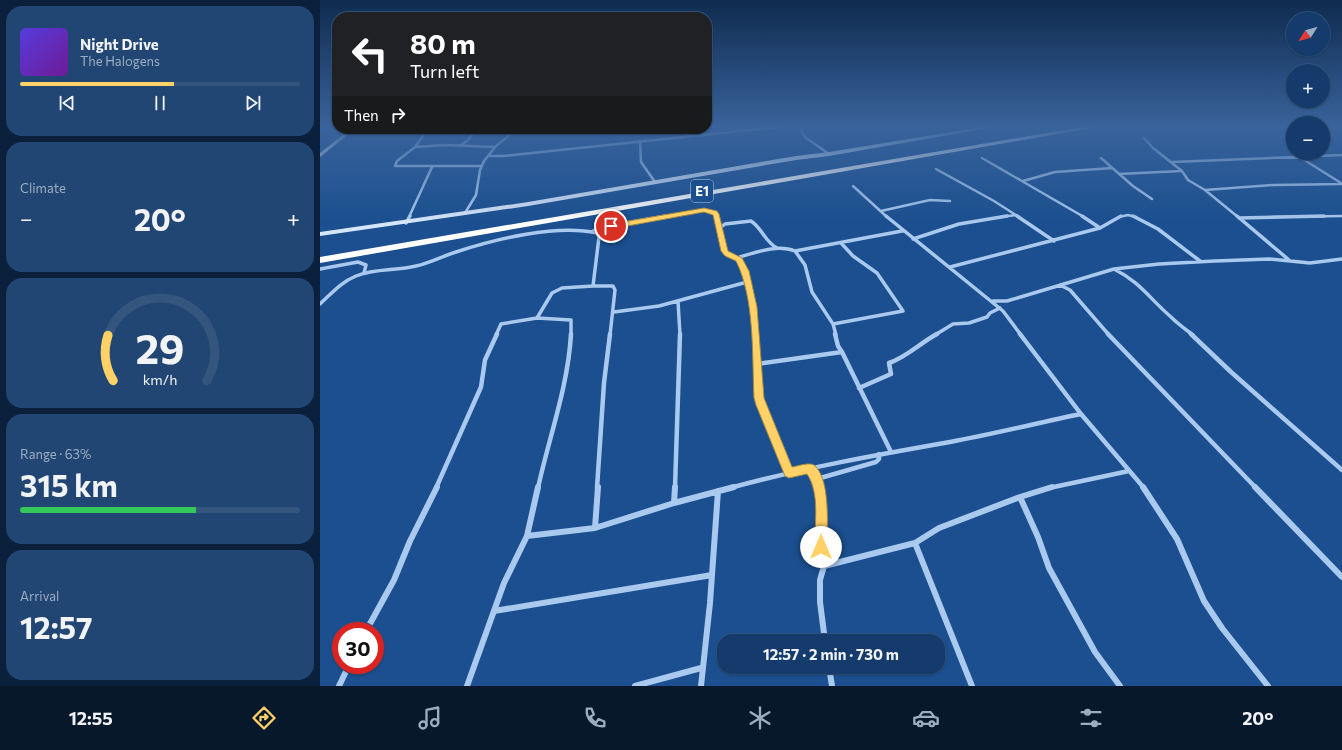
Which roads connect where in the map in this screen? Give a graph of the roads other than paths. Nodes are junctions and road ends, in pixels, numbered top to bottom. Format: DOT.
graph roads {
  1 [pos="401,158"];
  2 [pos="487,158"];
  3 [pos="641,158"];
  4 [pos="796,158"];
  5 [pos="895,158"];
  6 [pos="914,158"];
  7 [pos="982,158"];
  8 [pos="1102,158"];
  9 [pos="1165,158"];
  10 [pos="1255,158"];
  11 [pos="1304,160"];
  12 [pos="1171,162"];
  13 [pos="482,166"];
  14 [pos="432,167"];
  15 [pos="1112,168"];
  16 [pos="936,169"];
  17 [pos="1182,171"];
  18 [pos="1120,174"];
  19 [pos="1023,181"];
  20 [pos="655,182"];
  21 [pos="1342,184"];
  22 [pos="853,186"];
  23 [pos="1205,190"];
  24 [pos="1152,199"];
  25 [pos="950,201"];
  26 [pos="881,211"];
  27 [pos="465,213"];
  28 [pos="1016,215"];
  29 [pos="1342,216"];
  30 [pos="1239,218"];
  31 [pos="406,223"];
  32 [pos="720,228"];
  33 [pos="1100,228"];
  34 [pos="593,231"];
  35 [pos="902,231"];
  36 [pos="320,234"];
  37 [pos="912,239"];
  38 [pos="1054,241"];
  39 [pos="841,243"];
  40 [pos="777,248"];
  41 [pos="796,251"];
  42 [pos="320,256"];
  43 [pos="739,259"];
  44 [pos="1342,259"];
  45 [pos="320,260"];
  46 [pos="1289,260"];
  47 [pos="1201,262"];
  48 [pos="950,267"];
  49 [pos="1129,267"];
  50 [pos="320,269"];
  51 [pos="1114,269"];
  52 [pos="364,273"];
  53 [pos="1126,275"];
  54 [pos="1073,281"];
  55 [pos="747,282"];
  56 [pos="1060,285"];
  57 [pos="593,286"];
  58 [pos="1070,290"];
  59 [pos="678,301"];
  60 [pos="993,301"];
  61 [pos="1007,301"];
  62 [pos="320,304"];
  63 [pos="1002,309"];
  64 [pos="614,312"];
  65 [pos="537,318"];
  66 [pos="833,324"];
  67 [pos="842,352"];
  68 [pos="757,364"];
  69 [pos="859,388"];
  70 [pos="1081,414"];
  71 [pos="891,452"];
  72 [pos="879,454"];
  73 [pos="809,469"];
  74 [pos="1342,470"];
  75 [pos="1129,471"];
  76 [pos="789,473"];
  77 [pos="816,479"];
  78 [pos="718,491"];
  79 [pos="1020,497"];
  80 [pos="674,502"];
  81 [pos="595,528"];
  82 [pos="527,536"];
  83 [pos="915,543"];
  84 [pos="824,566"];
  85 [pos="712,575"];
  86 [pos="1342,577"];
  87 [pos="494,611"];
  88 [pos="371,622"];
  89 [pos="824,634"];
  90 [pos="701,668"];
  91 [pos="345,674"];
  92 [pos="830,674"];
  93 [pos="339,686"];
  94 [pos="467,686"];
  95 [pos="635,686"];
  96 [pos="701,686"];
  97 [pos="832,686"];
  98 [pos="972,686"];
  99 [pos="1120,686"];
  100 [pos="1268,686"];
  1 -- 14 [label="street"];
  2 -- 13 [label="street"];
  3 -- 20 [label="street"];
  4 -- 20 [label="street"];
  5 -- 42 [label="highway, E1"];
  6 -- 45 [label="highway, E1"];
  7 -- 19 [label="street"];
  8 -- 15 [label="street"];
  9 -- 12 [label="street"];
  10 -- 12 [label="street"];
  11 -- 21 [label="street"];
  12 -- 17 [label="street"];
  13 -- 14 [label="street"];
  13 -- 27 [label="street"];
  14 -- 31 [label="street"];
  15 -- 18 [label="street"];
  15 -- 19 [label="street"];
  16 -- 28 [label="street"];
  17 -- 18 [label="street"];
  17 -- 23 [label="street"];
  18 -- 24 [label="street"];
  19 -- 33 [label="street"];
  20 -- 27 [label="street"];
  21 -- 23 [label="street"];
  22 -- 26 [label="street"];
  23 -- 30 [label="street"];
  25 -- 26 [label="street"];
  26 -- 35 [label="street"];
  27 -- 31 [label="street"];
  28 -- 37 [label="street"];
  28 -- 38 [label="street"];
  29 -- 30 [label="street"];
  30 -- 46 [label="street"];
  31 -- 36 [label="street"];
  32 -- 34 [label="street"];
  32 -- 40 [label="street"];
  32 -- 43 [label="street"];
  33 -- 38 [label="street"];
  33 -- 47 [label="street"];
  34 -- 52 [label="street"];
  34 -- 57 [label="street"];
  35 -- 37 [label="street"];
  35 -- 39 [label="street"];
  37 -- 48 [label="street"];
  38 -- 48 [label="street"];
  39 -- 41 [label="street"];
  39 -- 66 [label="street"];
  40 -- 41 [label="street"];
  40 -- 43 [label="street"];
  41 -- 66 [label="street"];
  43 -- 55 [label="street"];
  44 -- 46 [label="street"];
  46 -- 47 [label="street"];
  47 -- 49 [label="street"];
  48 -- 60 [label="street"];
  49 -- 51 [label="street"];
  49 -- 53 [label="street"];
  50 -- 52 [label="street"];
  51 -- 53 [label="street"];
  51 -- 54 [label="street"];
  52 -- 62 [label="street"];
  53 -- 74 [label="street"];
  54 -- 56 [label="street"];
  54 -- 58 [label="street"];
  55 -- 59 [label="street"];
  55 -- 68 [label="street"];
  56 -- 58 [label="street"];
  56 -- 61 [label="street"];
  57 -- 64 [label="street"];
  57 -- 65 [label="street"];
  58 -- 86 [label="street"];
  59 -- 64 [label="street"];
  59 -- 80 [label="street"];
  60 -- 61 [label="street"];
  60 -- 63 [label="street"];
  61 -- 63 [label="street"];
  63 -- 69 [label="street"];
  63 -- 70 [label="street"];
  64 -- 81 [label="street"];
  65 -- 82 [label="street"];
  65 -- 88 [label="street"];
  66 -- 67 [label="street"];
  67 -- 68 [label="street"];
  67 -- 69 [label="street"];
  68 -- 76 [label="street"];
  69 -- 71 [label="street"];
  70 -- 71 [label="street"];
  70 -- 75 [label="street"];
  71 -- 72 [label="street"];
  72 -- 73 [label="street"];
  72 -- 77 [label="street"];
  73 -- 76 [label="street"];
  73 -- 77 [label="street"];
  75 -- 79 [label="street"];
  75 -- 100 [label="street"];
  76 -- 78 [label="street"];
  77 -- 84 [label="street"];
  78 -- 80 [label="street"];
  78 -- 85 [label="street"];
  79 -- 83 [label="street"];
  79 -- 99 [label="street"];
  80 -- 81 [label="street"];
  81 -- 82 [label="street"];
  82 -- 87 [label="street"];
  83 -- 84 [label="street"];
  83 -- 98 [label="street"];
  84 -- 89 [label="street"];
  85 -- 87 [label="street"];
  85 -- 90 [label="street"];
  87 -- 94 [label="street"];
  90 -- 95 [label="street"];
  90 -- 96 [label="street"];
  91 -- 93 [label="street"];
  92 -- 97 [label="street"];
}
